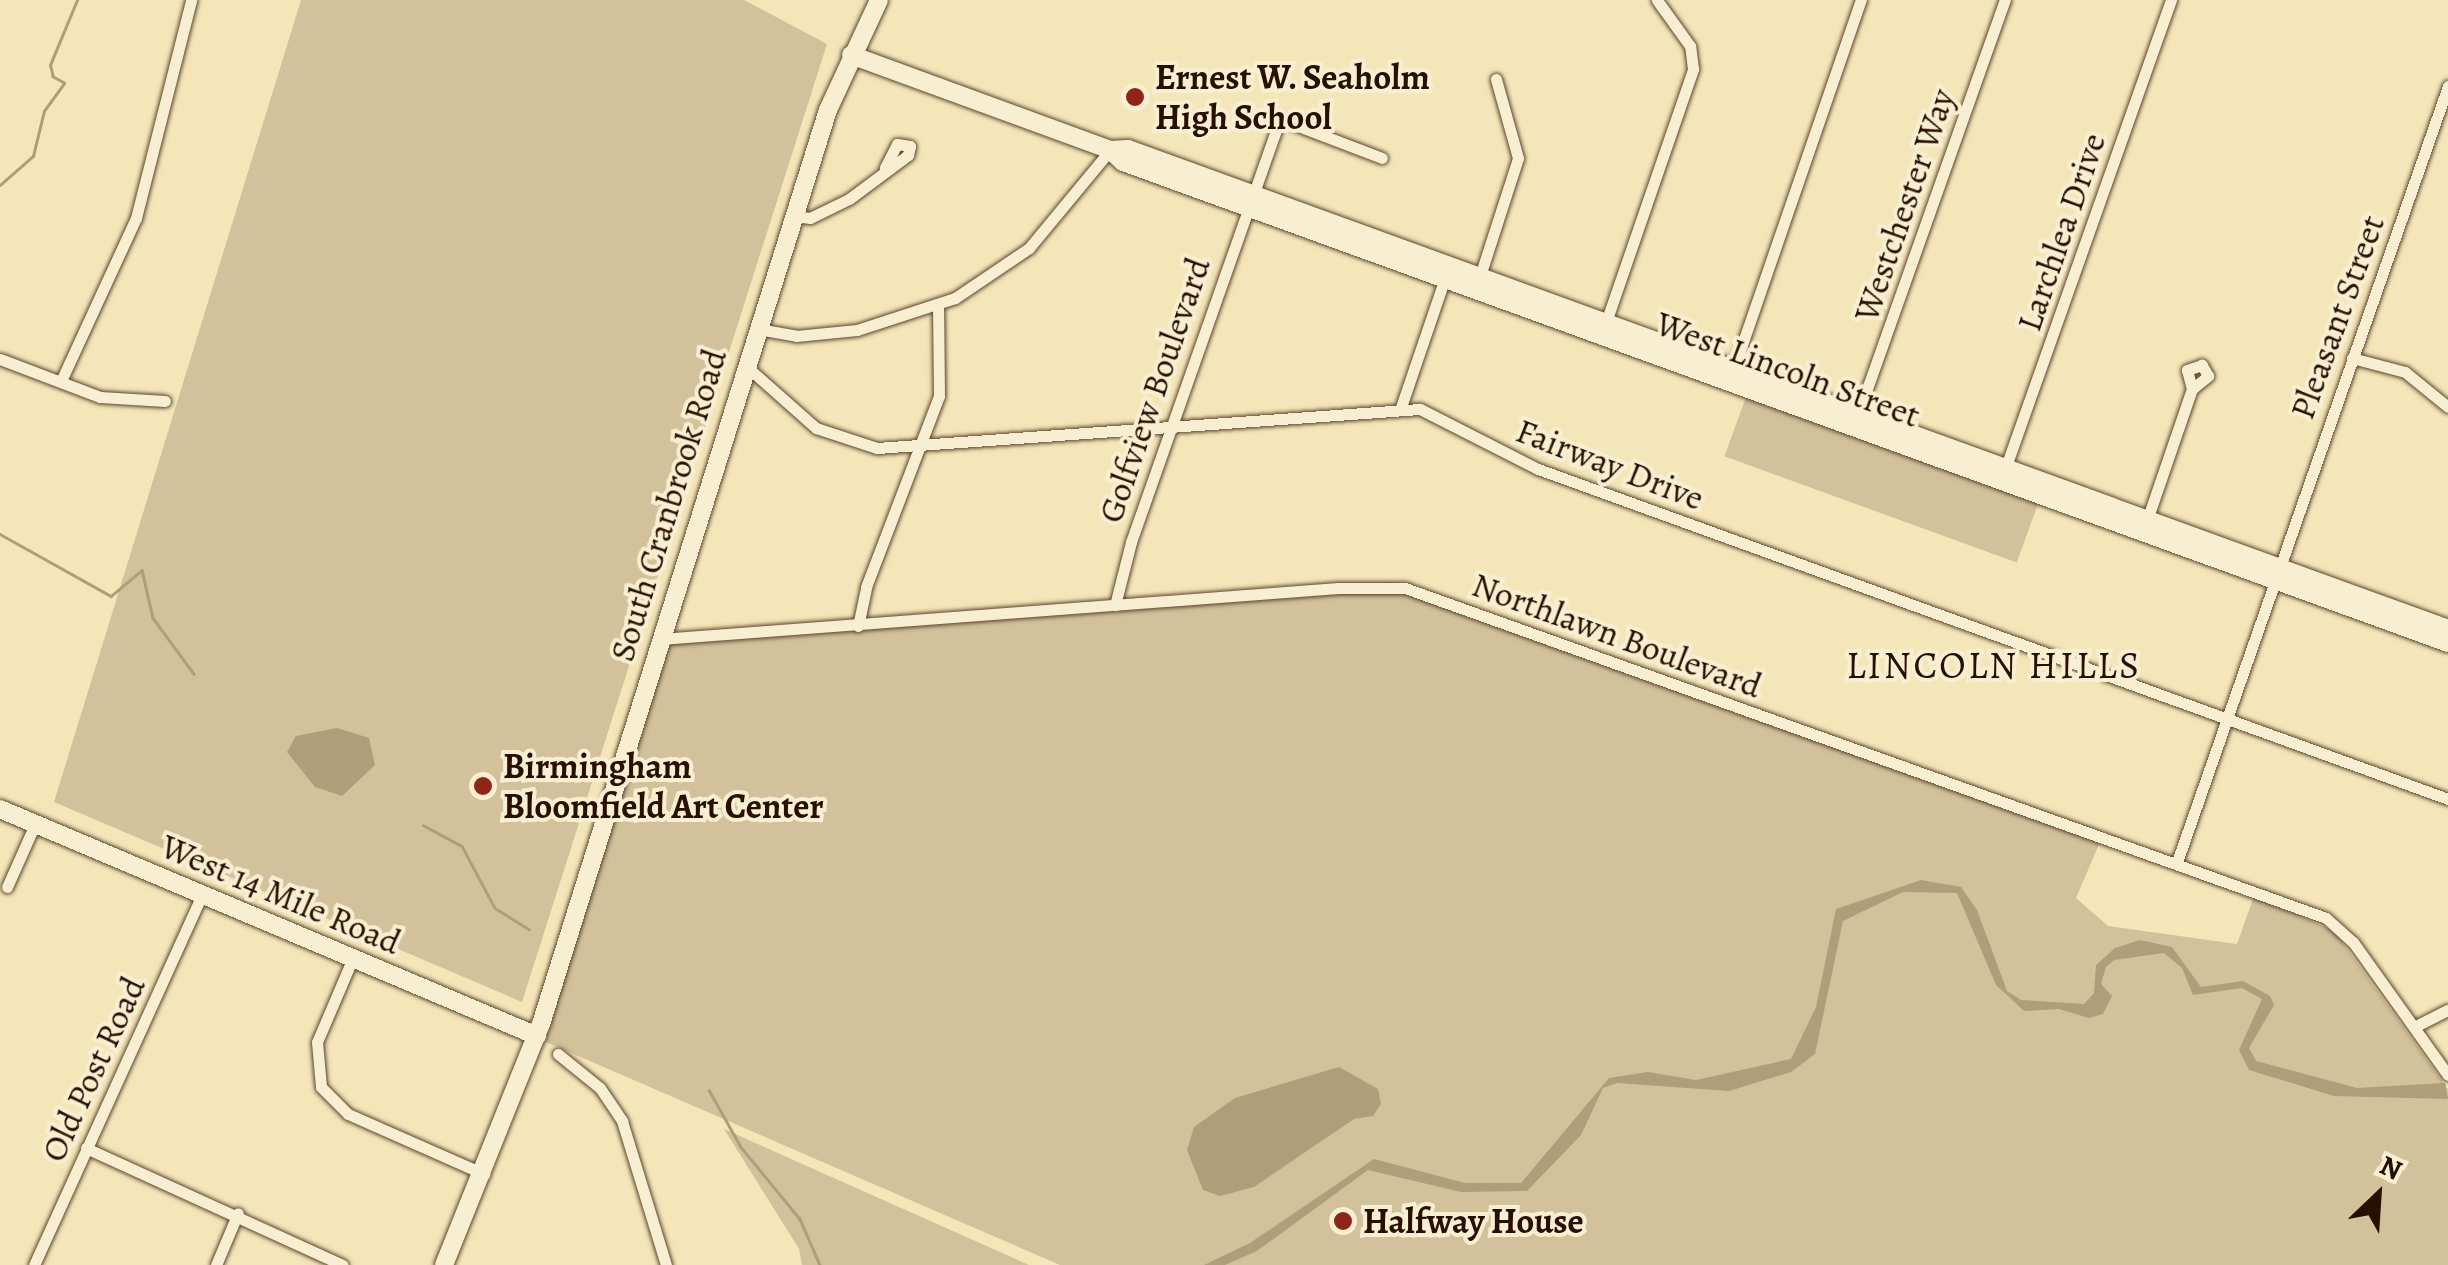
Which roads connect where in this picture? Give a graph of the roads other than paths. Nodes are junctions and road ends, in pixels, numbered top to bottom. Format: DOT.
graph roads {
  1 [pos="191,0"];
  2 [pos="879,0"];
  3 [pos="1658,0"];
  4 [pos="1862,0"];
  5 [pos="2006,0"];
  6 [pos="2171,0"];
  7 [pos="851,55"];
  8 [pos="1496,78"];
  9 [pos="2448,86"];
  10 [pos="1110,150"];
  11 [pos="1382,158"];
  12 [pos="886,168"];
  13 [pos="1251,202"];
  14 [pos="794,216"];
  15 [pos="1447,273"];
  16 [pos="1478,284"];
  17 [pos="938,306"];
  18 [pos="758,329"];
  19 [pos="1604,330"];
  20 [pos="2352,358"];
  21 [pos="0,359"];
  22 [pos="746,366"];
  23 [pos="1731,376"];
  24 [pos="61,381"];
  25 [pos="2192,389"];
  26 [pos="2442,394"];
  27 [pos="165,400"];
  28 [pos="1401,407"];
  29 [pos="2448,407"];
  30 [pos="1856,421"];
  31 [pos="1174,426"];
  32 [pos="920,448"];
  33 [pos="2003,475"];
  34 [pos="2145,526"];
  35 [pos="2277,575"];
  36 [pos="1115,605"];
  37 [pos="858,626"];
  38 [pos="2448,629"];
  39 [pos="660,639"];
  40 [pos="2448,643"];
  41 [pos="2226,719"];
  42 [pos="2448,798"];
  43 [pos="0,809"];
  44 [pos="35,824"];
  45 [pos="2177,862"];
  46 [pos="6,887"];
  47 [pos="201,896"];
  48 [pos="352,960"];
  49 [pos="2448,1010"];
  50 [pos="2414,1026"];
  51 [pos="537,1036"];
  52 [pos="558,1054"];
  53 [pos="2446,1072"];
  54 [pos="86,1148"];
  55 [pos="484,1174"];
  56 [pos="238,1214"];
  57 [pos="34,1265"];
  58 [pos="216,1265"];
  59 [pos="343,1265"];
  60 [pos="444,1265"];
  61 [pos="666,1265"];
  1 -- 24 [label="street"];
  2 -- 7 [label="street, South Cranbrook Road"];
  3 -- 19 [label="street"];
  4 -- 23 [label="street"];
  5 -- 30 [label="street, Westchester Way"];
  6 -- 33 [label="street, Larchlea Drive"];
  7 -- 10 [label="street, West Lincoln Street"];
  7 -- 14 [label="street, South Cranbrook Road"];
  8 -- 16 [label="street"];
  9 -- 20 [label="street, Pleasant Street"];
  10 -- 13 [label="street, West Lincoln Street"];
  10 -- 17 [label="street"];
  11 -- 13 [label="street, Golfview Boulevard"];
  12 -- 14 [label="street"];
  13 -- 15 [label="street, West Lincoln Street"];
  13 -- 31 [label="street, Golfview Boulevard"];
  14 -- 18 [label="street, South Cranbrook Road"];
  15 -- 16 [label="street, West Lincoln Street"];
  15 -- 28 [label="street"];
  16 -- 19 [label="street, West Lincoln Street"];
  17 -- 18 [label="street"];
  17 -- 32 [label="street"];
  18 -- 22 [label="street, South Cranbrook Road"];
  19 -- 23 [label="street, West Lincoln Street"];
  20 -- 26 [label="street"];
  20 -- 35 [label="street, Pleasant Street"];
  21 -- 24 [label="street"];
  22 -- 32 [label="street, Fairway Drive"];
  22 -- 39 [label="street, South Cranbrook Road"];
  23 -- 30 [label="street, West Lincoln Street"];
  24 -- 27 [label="street"];
  25 -- 34 [label="street"];
  26 -- 29 [label="street"];
  28 -- 31 [label="street, Fairway Drive"];
  28 -- 41 [label="street, Fairway Drive"];
  30 -- 33 [label="street, West Lincoln Street"];
  31 -- 32 [label="street, Fairway Drive"];
  31 -- 36 [label="street, Golfview Boulevard"];
  32 -- 37 [label="street"];
  33 -- 34 [label="street, West Lincoln Street"];
  34 -- 35 [label="street, West Lincoln Street"];
  35 -- 38 [label="street, West Lincoln Street"];
  35 -- 40 [label="street, West Lincoln Street"];
  35 -- 41 [label="street, Pleasant Street"];
  36 -- 37 [label="street, Northlawn Boulevard"];
  36 -- 45 [label="street, Northlawn Boulevard"];
  37 -- 39 [label="street, Northlawn Boulevard"];
  39 -- 51 [label="street, South Cranbrook Road"];
  41 -- 42 [label="street, Fairway Drive"];
  41 -- 45 [label="street, Pleasant Street"];
  43 -- 44 [label="street, West 14 Mile Road"];
  44 -- 46 [label="street"];
  44 -- 47 [label="street, West 14 Mile Road"];
  45 -- 50 [label="street, Northlawn Boulevard"];
  47 -- 48 [label="street, West 14 Mile Road"];
  47 -- 54 [label="street, Old Post Road"];
  48 -- 51 [label="street, West 14 Mile Road"];
  48 -- 55 [label="street"];
  49 -- 50 [label="street"];
  50 -- 53 [label="street, Northlawn Boulevard"];
  51 -- 55 [label="street, South Cranbrook Road"];
  52 -- 61 [label="street"];
  54 -- 56 [label="street"];
  54 -- 57 [label="street, Old Post Road"];
  55 -- 60 [label="street, South Cranbrook Road"];
  56 -- 58 [label="street"];
  56 -- 59 [label="street"];
}
